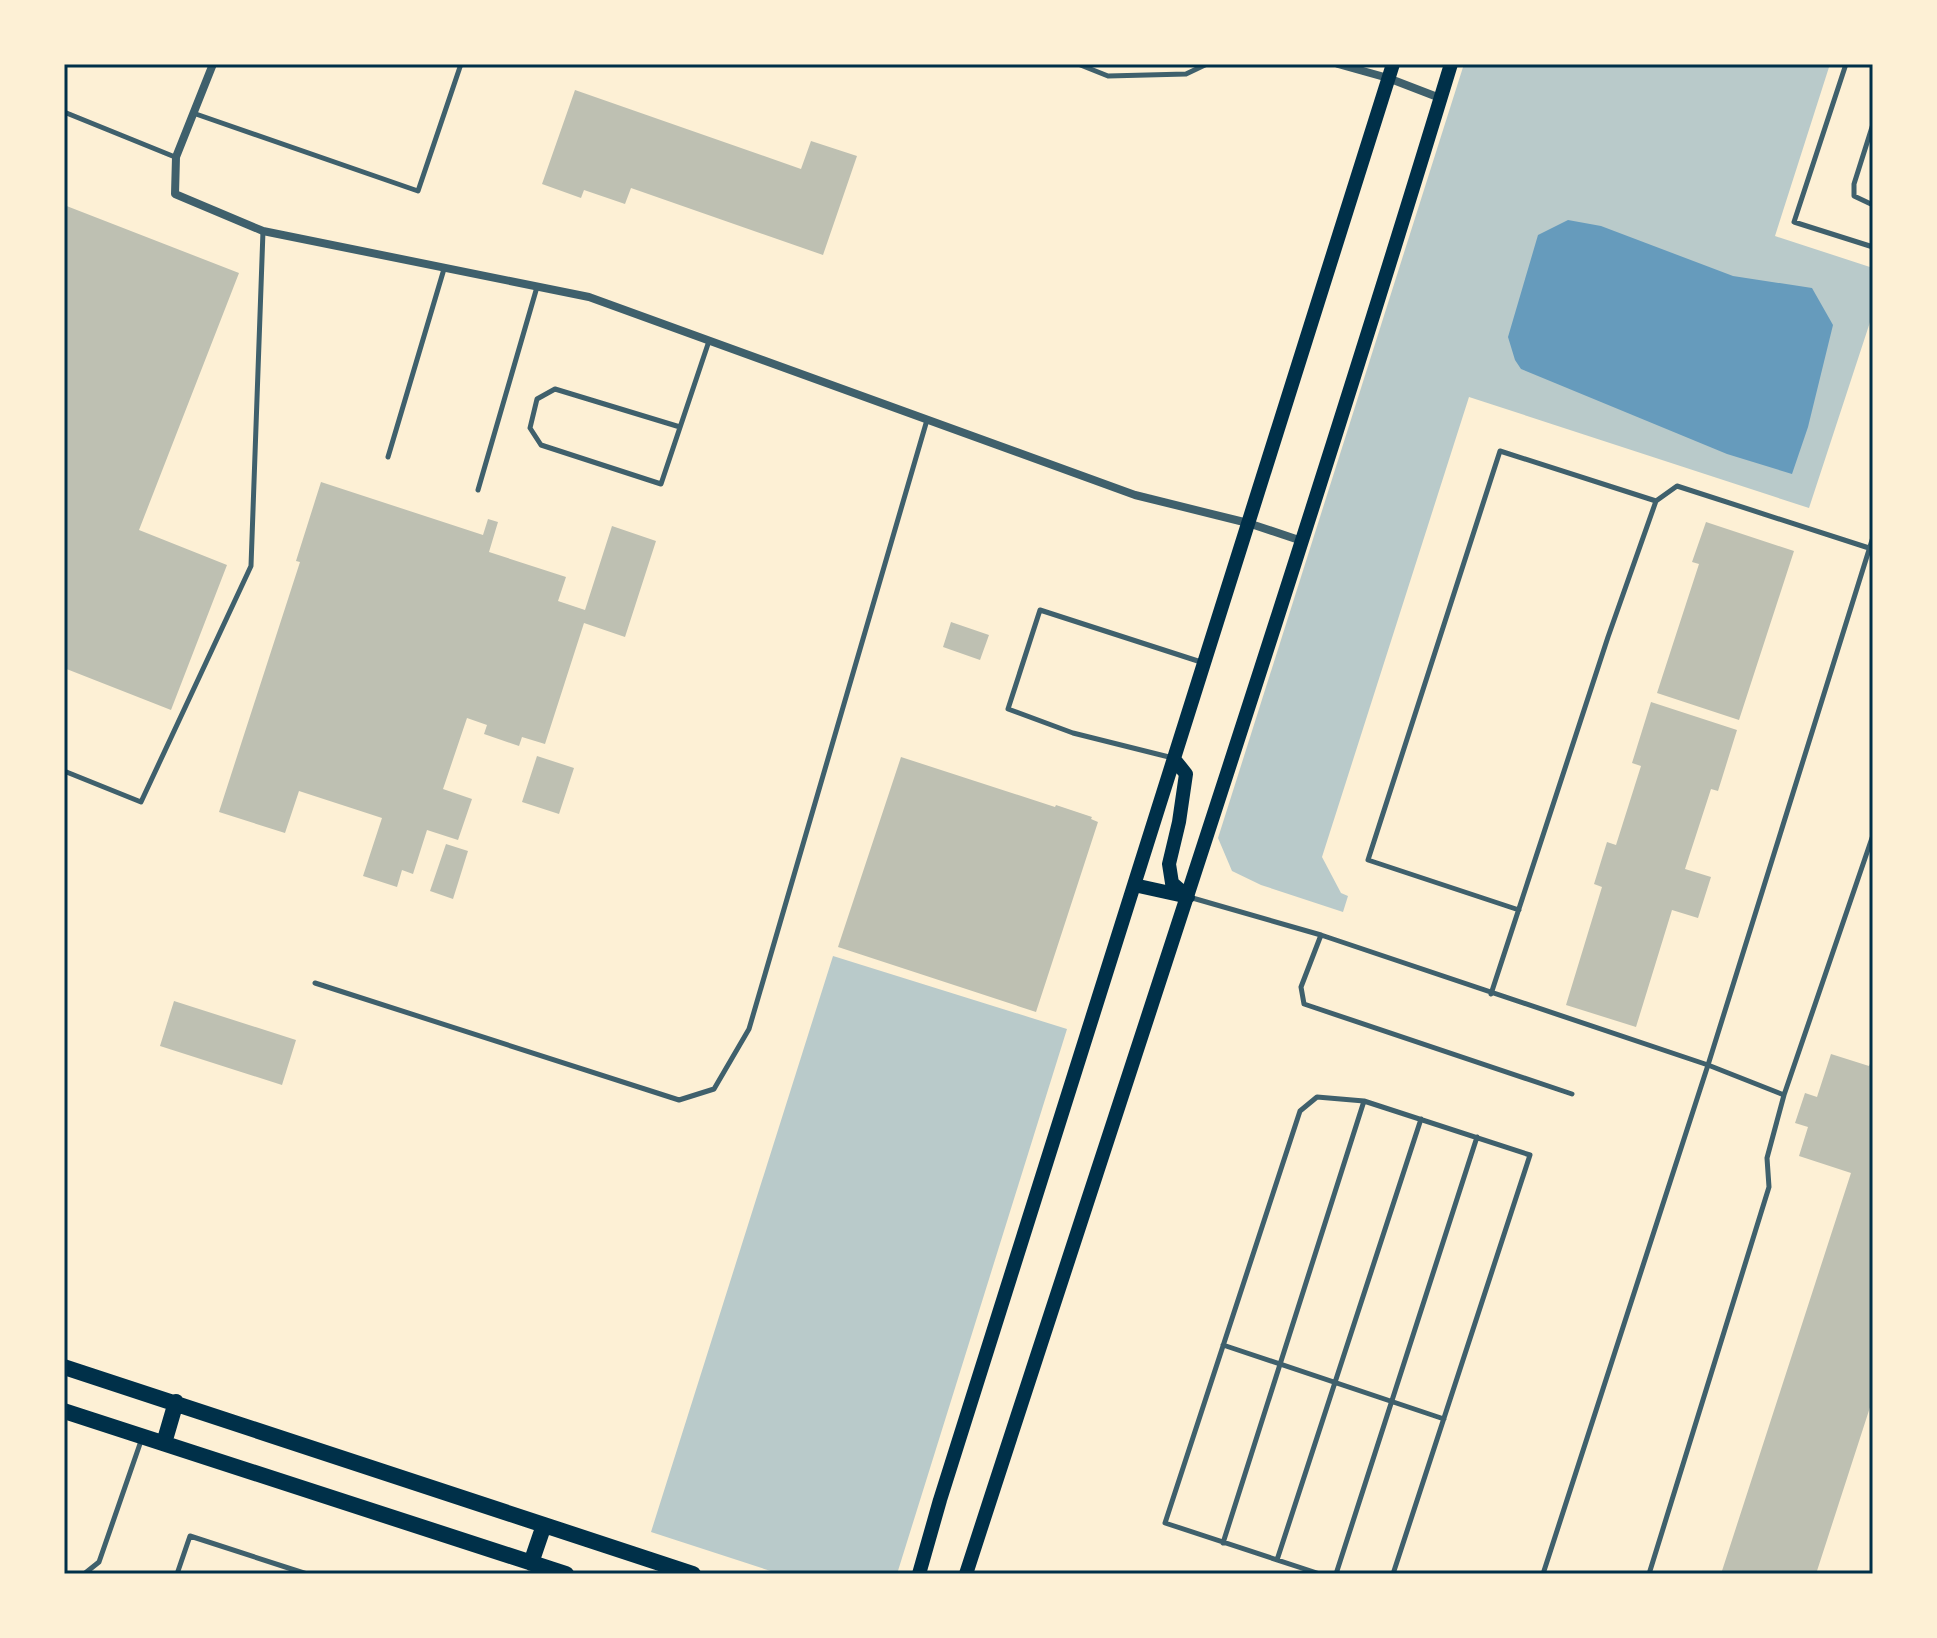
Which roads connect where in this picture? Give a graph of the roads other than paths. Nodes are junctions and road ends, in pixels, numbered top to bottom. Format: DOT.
graph roads {
  1 [pos="213,64"];
  2 [pos="461,64"];
  3 [pos="1078,64"];
  4 [pos="1207,64"];
  5 [pos="1338,64"];
  6 [pos="1451,64"];
  7 [pos="1846,64"];
  8 [pos="1390,71"];
  9 [pos="1440,98"];
  10 [pos="64,112"];
  11 [pos="193,113"];
  12 [pos="1873,124"];
  13 [pos="176,157"];
  14 [pos="1873,205"];
  15 [pos="263,231"];
  16 [pos="1873,247"];
  17 [pos="444,268"];
  18 [pos="537,287"];
  19 [pos="709,341"];
  20 [pos="927,420"];
  21 [pos="680,427"];
  22 [pos="388,457"];
  23 [pos="478,490"];
  24 [pos="1656,501"];
  25 [pos="1248,523"];
  26 [pos="1873,537"];
  27 [pos="1302,541"];
  28 [pos="1869,548"];
  29 [pos="1203,663"];
  30 [pos="1174,759"];
  31 [pos="64,771"];
  32 [pos="1873,835"];
  33 [pos="1134,885"];
  34 [pos="1188,897"];
  35 [pos="1519,910"];
  36 [pos="1321,935"];
  37 [pos="315,983"];
  38 [pos="1491,994"];
  39 [pos="1708,1065"];
  40 [pos="1572,1094"];
  41 [pos="1784,1095"];
  42 [pos="1364,1101"];
  43 [pos="1421,1119"];
  44 [pos="1477,1137"];
  45 [pos="1223,1345"];
  46 [pos="1280,1364"];
  47 [pos="64,1367"];
  48 [pos="1335,1383"];
  49 [pos="1391,1401"];
  50 [pos="176,1402"];
  51 [pos="64,1411"];
  52 [pos="1444,1419"];
  53 [pos="143,1436"];
  54 [pos="164,1443"];
  55 [pos="544,1525"];
  56 [pos="1223,1543"];
  57 [pos="1277,1560"];
  58 [pos="529,1568"];
  59 [pos="84,1574"];
  60 [pos="177,1574"];
  61 [pos="307,1574"];
  62 [pos="566,1574"];
  63 [pos="693,1574"];
  64 [pos="919,1574"];
  65 [pos="966,1574"];
  66 [pos="1320,1574"];
  67 [pos="1336,1574"];
  68 [pos="1393,1574"];
  69 [pos="1543,1574"];
  70 [pos="1649,1574"];
  1 -- 11 [label="street"];
  2 -- 11 [label="lane"];
  3 -- 4 [label="lane"];
  5 -- 8 [label="street"];
  6 -- 9 [label="main road"];
  7 -- 16 [label="lane"];
  8 -- 9 [label="street"];
  8 -- 25 [label="main road"];
  9 -- 27 [label="main road"];
  10 -- 13 [label="lane"];
  11 -- 13 [label="street"];
  12 -- 14 [label="lane"];
  13 -- 15 [label="street"];
  15 -- 17 [label="street"];
  15 -- 31 [label="lane"];
  17 -- 18 [label="street"];
  17 -- 22 [label="lane"];
  18 -- 19 [label="street"];
  18 -- 23 [label="lane"];
  19 -- 20 [label="street"];
  19 -- 21 [label="lane"];
  20 -- 25 [label="street"];
  20 -- 37 [label="lane"];
  21 -- 21 [label="lane"];
  24 -- 28 [label="lane"];
  24 -- 35 [label="lane"];
  24 -- 35 [label="lane"];
  25 -- 27 [label="street"];
  25 -- 29 [label="main road"];
  26 -- 28 [label="lane"];
  27 -- 34 [label="main road"];
  28 -- 39 [label="lane"];
  29 -- 30 [label="main road"];
  29 -- 30 [label="lane"];
  30 -- 33 [label="main road"];
  30 -- 34 [label="main road"];
  32 -- 41 [label="lane"];
  33 -- 34 [label="main road"];
  33 -- 64 [label="main road"];
  34 -- 36 [label="lane"];
  34 -- 65 [label="main road"];
  35 -- 38 [label="lane"];
  36 -- 38 [label="lane"];
  36 -- 40 [label="lane"];
  38 -- 39 [label="lane"];
  39 -- 41 [label="lane"];
  39 -- 69 [label="lane"];
  41 -- 70 [label="lane"];
  42 -- 43 [label="lane"];
  42 -- 45 [label="lane"];
  42 -- 46 [label="lane"];
  43 -- 44 [label="lane"];
  43 -- 48 [label="lane"];
  44 -- 49 [label="lane"];
  44 -- 52 [label="lane"];
  45 -- 46 [label="lane"];
  45 -- 56 [label="lane"];
  46 -- 48 [label="lane"];
  46 -- 56 [label="lane"];
  47 -- 50 [label="main road"];
  48 -- 49 [label="lane"];
  48 -- 57 [label="lane"];
  49 -- 52 [label="lane"];
  49 -- 67 [label="lane"];
  50 -- 54 [label="main road"];
  50 -- 55 [label="main road"];
  51 -- 53 [label="main road"];
  52 -- 68 [label="lane"];
  53 -- 54 [label="main road"];
  53 -- 59 [label="lane"];
  54 -- 58 [label="main road"];
  55 -- 58 [label="main road"];
  55 -- 63 [label="main road"];
  56 -- 57 [label="lane"];
  57 -- 66 [label="lane"];
  58 -- 62 [label="main road"];
  60 -- 61 [label="lane"];
}
